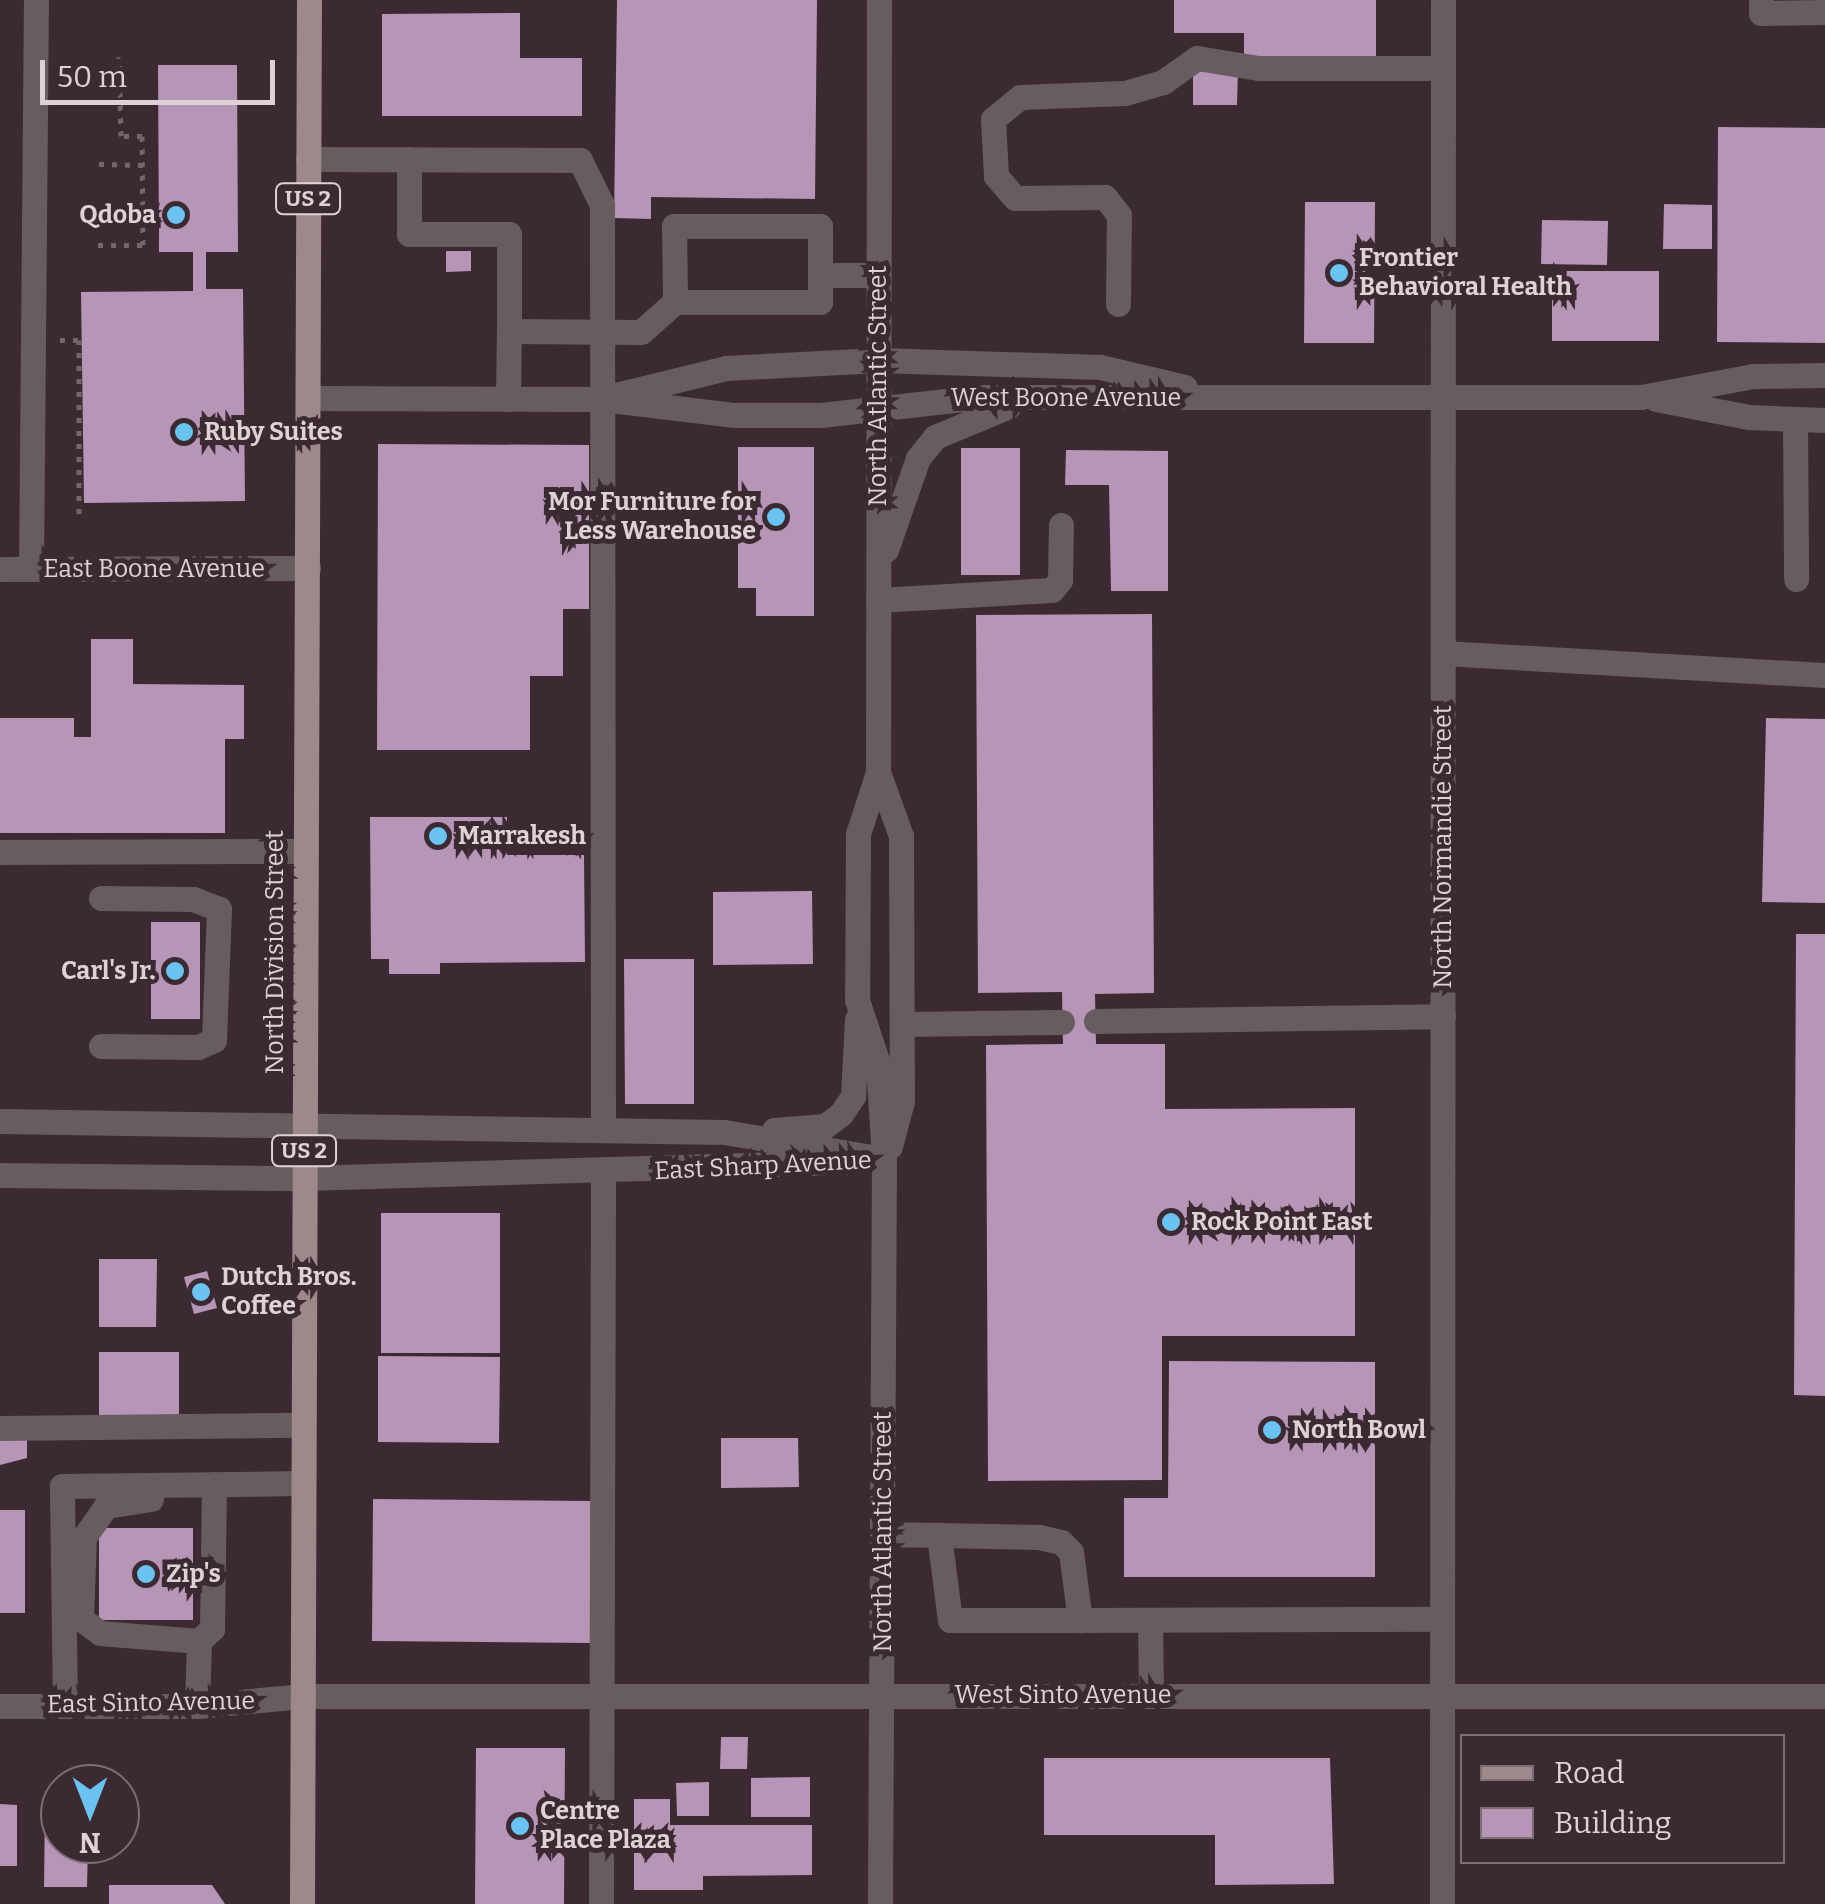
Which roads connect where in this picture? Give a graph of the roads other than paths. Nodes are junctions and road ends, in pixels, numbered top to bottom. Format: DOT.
graph roads {
  1 [pos="36,0"];
  2 [pos="309,0"];
  3 [pos="879,0"];
  4 [pos="1443,0"];
  5 [pos="1761,0"];
  6 [pos="1825,12"];
  7 [pos="1443,68"];
  8 [pos="308,158"];
  9 [pos="409,158"];
  10 [pos="820,275"];
  11 [pos="878,275"];
  12 [pos="675,302"];
  13 [pos="1118,304"];
  14 [pos="509,332"];
  15 [pos="602,332"];
  16 [pos="878,360"];
  17 [pos="1825,376"];
  18 [pos="1042,396"];
  19 [pos="1641,396"];
  20 [pos="1443,397"];
  21 [pos="308,398"];
  22 [pos="508,398"];
  23 [pos="602,398"];
  24 [pos="1233,398"];
  25 [pos="878,414"];
  26 [pos="1795,419"];
  27 [pos="1825,420"];
  28 [pos="1061,525"];
  29 [pos="308,568"];
  30 [pos="0,569"];
  31 [pos="32,569"];
  32 [pos="1796,579"];
  33 [pos="878,586"];
  34 [pos="1443,653"];
  35 [pos="1825,675"];
  36 [pos="878,772"];
  37 [pos="305,851"];
  38 [pos="0,852"];
  39 [pos="101,898"];
  40 [pos="857,1000"];
  41 [pos="1443,1016"];
  42 [pos="1062,1022"];
  43 [pos="1096,1022"];
  44 [pos="902,1024"];
  45 [pos="101,1046"];
  46 [pos="0,1122"];
  47 [pos="304,1124"];
  48 [pos="604,1130"];
  49 [pos="724,1132"];
  50 [pos="884,1160"];
  51 [pos="604,1173"];
  52 [pos="0,1175"];
  53 [pos="304,1178"];
  54 [pos="302,1425"];
  55 [pos="0,1428"];
  56 [pos="302,1483"];
  57 [pos="214,1484"];
  58 [pos="883,1534"];
  59 [pos="939,1536"];
  60 [pos="1442,1619"];
  61 [pos="1080,1620"];
  62 [pos="1150,1620"];
  63 [pos="198,1641"];
  64 [pos="1442,1694"];
  65 [pos="1151,1695"];
  66 [pos="302,1696"];
  67 [pos="600,1696"];
  68 [pos="882,1696"];
  69 [pos="1825,1696"];
  70 [pos="0,1706"];
  71 [pos="65,1706"];
  72 [pos="198,1706"];
  73 [pos="302,1904"];
  74 [pos="600,1904"];
  75 [pos="880,1904"];
  76 [pos="1442,1904"];
  1 -- 31 [label="street"];
  2 -- 8 [label="main road, North Division Street / US 2"];
  3 -- 11 [label="street, North Atlantic Street"];
  4 -- 7 [label="street, North Normandie Street"];
  5 -- 6 [label="street"];
  7 -- 13 [label="street"];
  7 -- 20 [label="street, North Normandie Street"];
  8 -- 9 [label="street"];
  8 -- 21 [label="main road, North Division Street / US 2"];
  9 -- 14 [label="street"];
  9 -- 15 [label="street"];
  10 -- 11 [label="street"];
  10 -- 12 [label="street"];
  10 -- 12 [label="street"];
  11 -- 16 [label="street, North Atlantic Street"];
  12 -- 15 [label="street"];
  14 -- 15 [label="street"];
  14 -- 22 [label="street"];
  15 -- 23 [label="street"];
  16 -- 23 [label="street, West Boone Avenue"];
  16 -- 24 [label="street, West Boone Avenue"];
  16 -- 25 [label="street, North Atlantic Street"];
  17 -- 19 [label="street, West Boone Avenue"];
  18 -- 24 [label="street, West Boone Avenue"];
  18 -- 25 [label="street, West Boone Avenue"];
  18 -- 33 [label="street"];
  19 -- 20 [label="street, West Boone Avenue"];
  19 -- 26 [label="street, West Boone Avenue"];
  20 -- 24 [label="street, West Boone Avenue"];
  20 -- 34 [label="street, North Normandie Street"];
  21 -- 22 [label="street, West Boone Avenue"];
  21 -- 29 [label="main road, North Division Street / US 2"];
  22 -- 23 [label="street, West Boone Avenue"];
  23 -- 25 [label="street, West Boone Avenue"];
  23 -- 48 [label="street"];
  25 -- 33 [label="street, North Atlantic Street"];
  26 -- 27 [label="street, West Boone Avenue"];
  26 -- 32 [label="street"];
  28 -- 33 [label="street"];
  29 -- 31 [label="street, East Boone Avenue"];
  29 -- 37 [label="main road, North Division Street / US 2"];
  30 -- 31 [label="street, East Boone Avenue"];
  33 -- 36 [label="street, North Atlantic Street"];
  34 -- 35 [label="street"];
  34 -- 41 [label="street, North Normandie Street"];
  36 -- 40 [label="street, North Atlantic Street"];
  36 -- 44 [label="street, North Atlantic Street"];
  37 -- 38 [label="street"];
  37 -- 47 [label="main road, North Division Street / US 2"];
  39 -- 45 [label="street"];
  40 -- 49 [label="street"];
  40 -- 50 [label="street, North Atlantic Street"];
  41 -- 43 [label="street"];
  41 -- 60 [label="street, North Normandie Street"];
  42 -- 44 [label="street"];
  44 -- 50 [label="street, North Atlantic Street"];
  46 -- 47 [label="street, East Sharp Avenue"];
  47 -- 48 [label="street, East Sharp Avenue"];
  47 -- 53 [label="main road, North Division Street / US 2"];
  48 -- 49 [label="street, East Sharp Avenue"];
  49 -- 50 [label="street, East Sharp Avenue"];
  50 -- 51 [label="street, East Sharp Avenue"];
  50 -- 58 [label="street, North Atlantic Street"];
  51 -- 53 [label="street, East Sharp Avenue"];
  51 -- 67 [label="street"];
  52 -- 53 [label="street, East Sharp Avenue"];
  53 -- 54 [label="main road, North Division Street / US 2"];
  54 -- 55 [label="street"];
  54 -- 56 [label="main road, North Division Street / US 2"];
  56 -- 57 [label="street"];
  56 -- 66 [label="main road, North Division Street / US 2"];
  57 -- 63 [label="street"];
  57 -- 63 [label="street"];
  57 -- 71 [label="street"];
  58 -- 59 [label="street"];
  58 -- 68 [label="street, North Atlantic Street"];
  59 -- 61 [label="street"];
  59 -- 61 [label="street"];
  60 -- 62 [label="street"];
  60 -- 64 [label="street, North Normandie Street"];
  61 -- 62 [label="street"];
  62 -- 65 [label="street"];
  63 -- 72 [label="street"];
  64 -- 65 [label="street, West Sinto Avenue"];
  64 -- 69 [label="street, West Sinto Avenue"];
  64 -- 76 [label="street, North Normandie Street"];
  65 -- 68 [label="street, West Sinto Avenue"];
  66 -- 67 [label="street, West Sinto Avenue"];
  66 -- 72 [label="street, East Sinto Avenue"];
  66 -- 73 [label="main road, North Division Street / US 2"];
  67 -- 68 [label="street, West Sinto Avenue"];
  67 -- 74 [label="street"];
  68 -- 75 [label="street, North Atlantic Street"];
  70 -- 71 [label="street, East Sinto Avenue"];
  71 -- 72 [label="street, East Sinto Avenue"];
}
